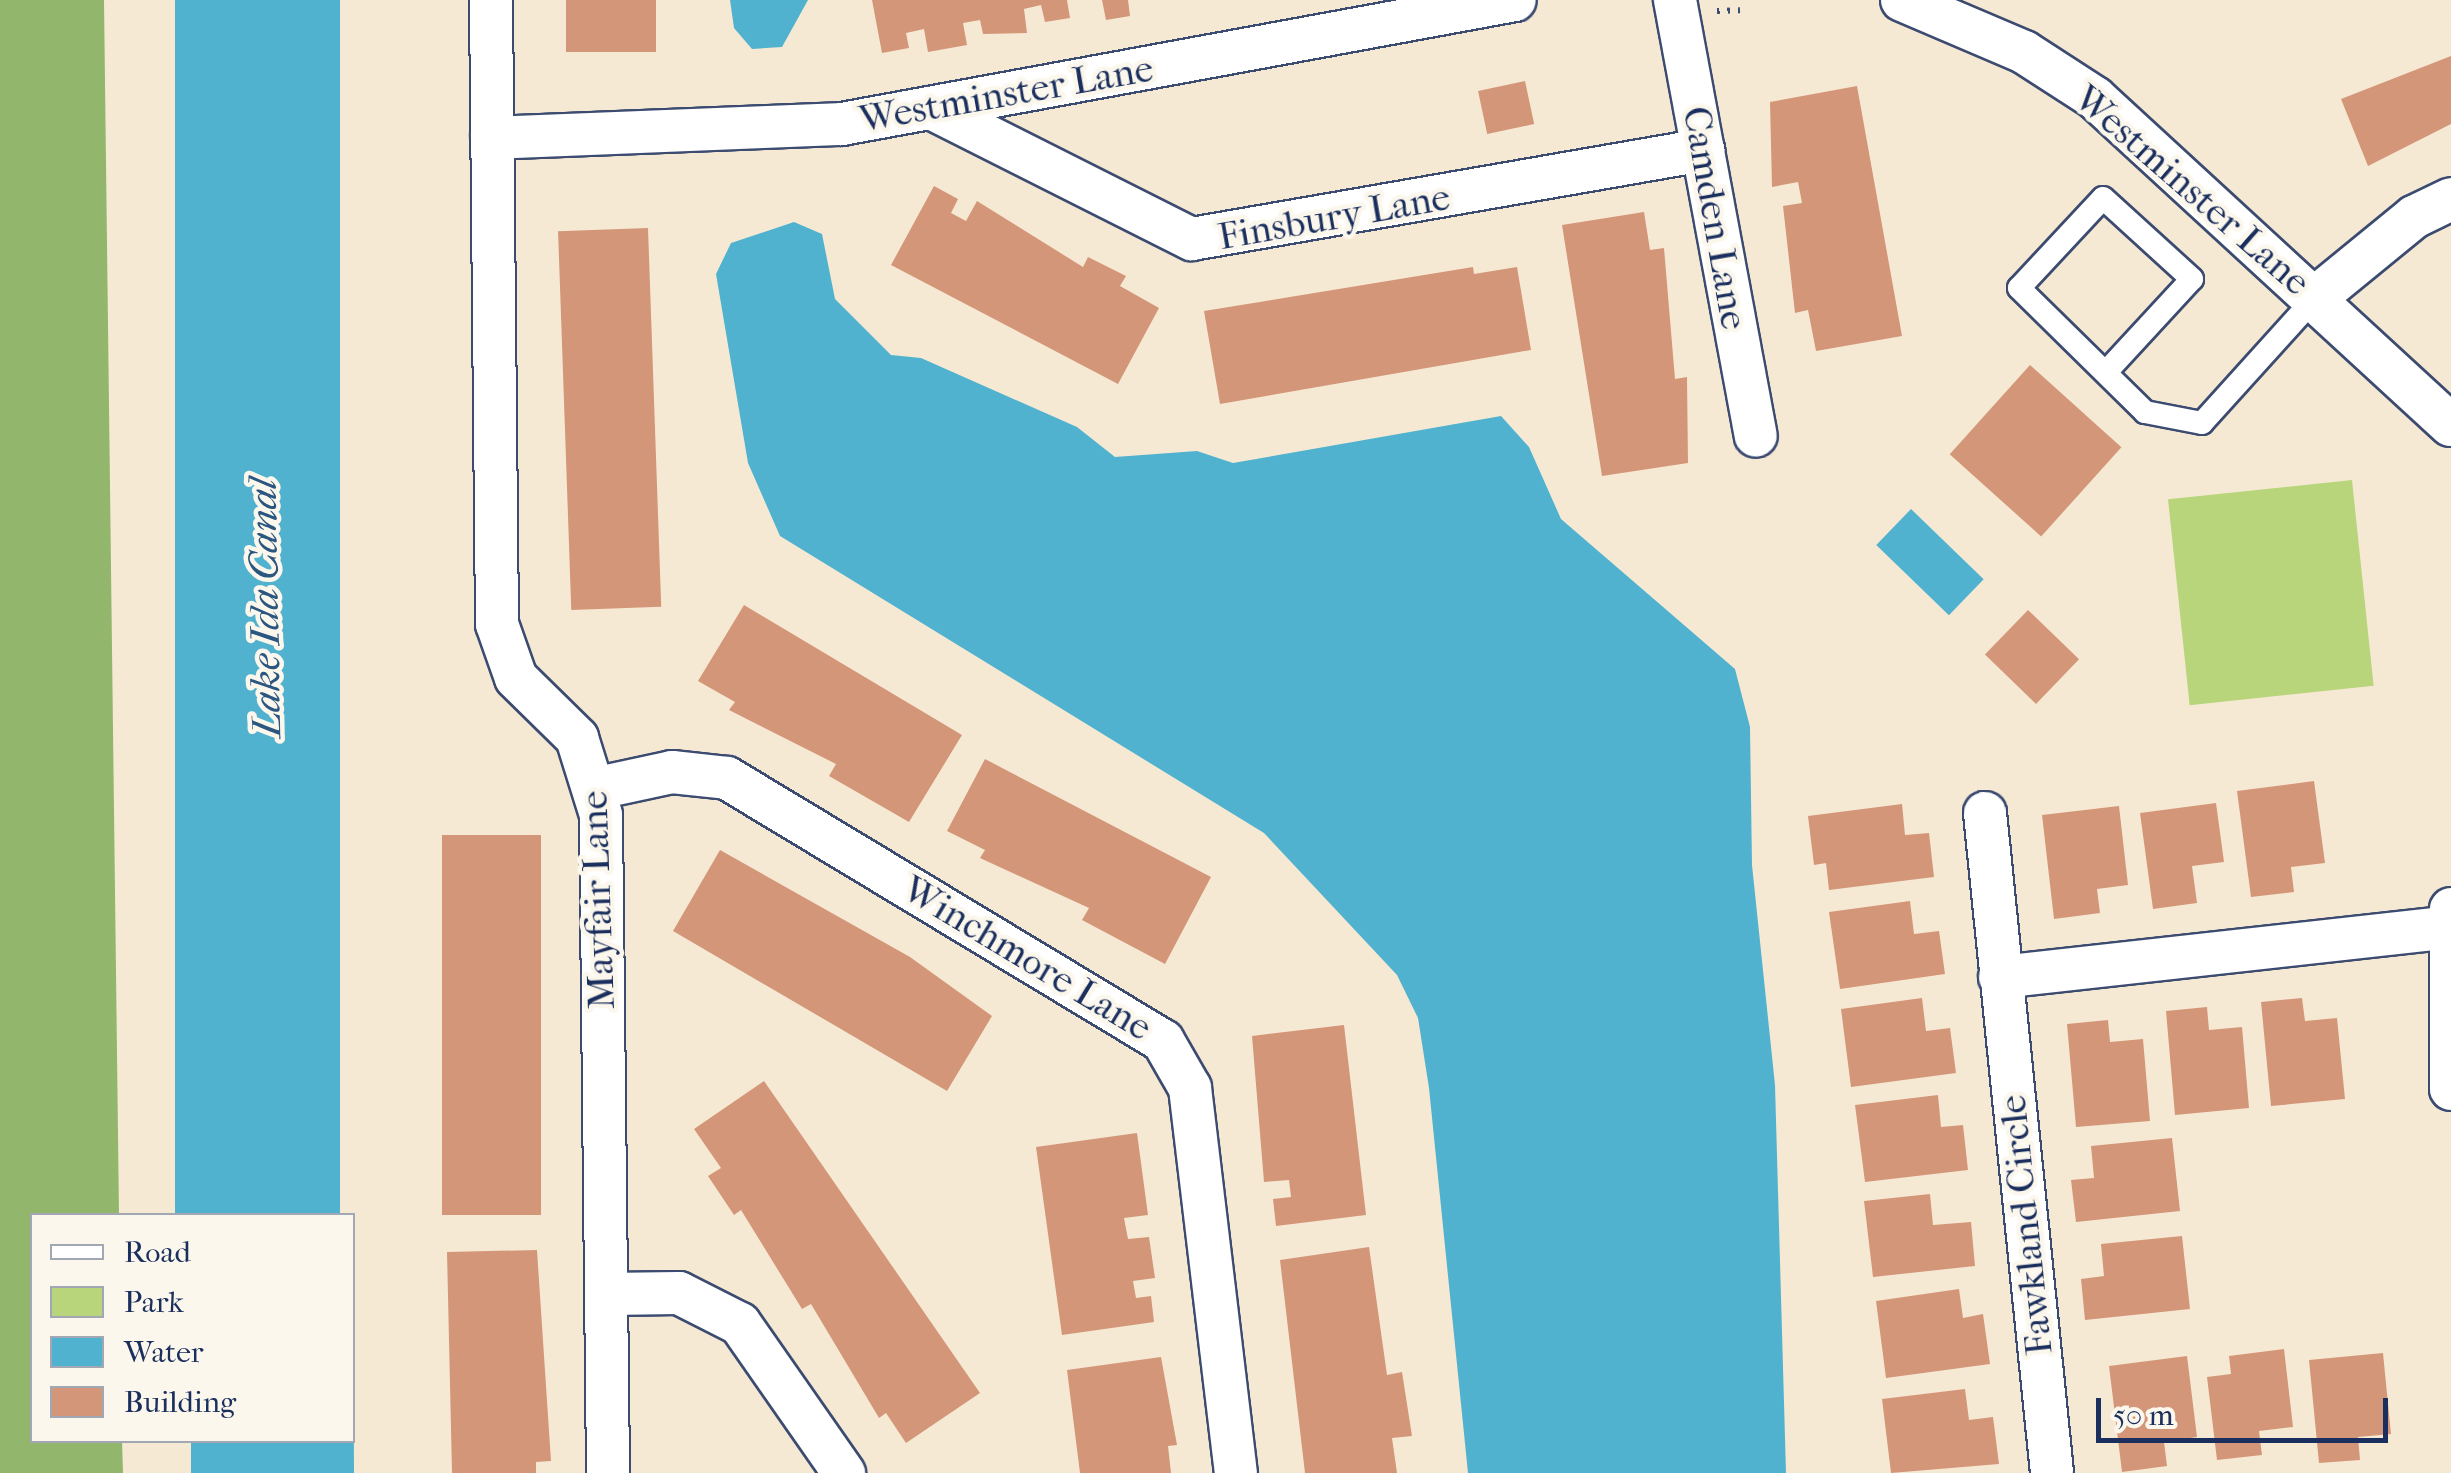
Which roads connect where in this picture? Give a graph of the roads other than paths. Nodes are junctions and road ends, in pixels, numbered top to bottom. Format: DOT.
graph roads {
  1 [pos="491,0"];
  2 [pos="1515,0"];
  3 [pos="1675,0"];
  4 [pos="1902,0"];
  5 [pos="931,108"];
  6 [pos="492,138"];
  7 [pos="1703,150"];
  8 [pos="2451,199"];
  9 [pos="2315,298"];
  10 [pos="2108,372"];
  11 [pos="2451,425"];
  12 [pos="1756,436"];
  13 [pos="598,788"];
  14 [pos="1986,813"];
  15 [pos="2449,918"];
  16 [pos="2000,977"];
  17 [pos="2451,1090"];
  18 [pos="606,1294"];
  19 [pos="608,1473"];
  20 [pos="844,1473"];
  21 [pos="1236,1473"];
  22 [pos="2052,1473"];
  1 -- 6 [label="street, Mayfair Lane"];
  2 -- 5 [label="street, Westminster Lane"];
  3 -- 7 [label="street, Camden Lane"];
  4 -- 9 [label="street, Westminster Lane"];
  5 -- 6 [label="street, Westminster Lane"];
  5 -- 7 [label="street, Finsbury Lane"];
  6 -- 13 [label="street, Mayfair Lane"];
  7 -- 12 [label="street, Camden Lane"];
  8 -- 9 [label="street"];
  9 -- 10 [label="lane"];
  9 -- 11 [label="street, Westminster Lane"];
  10 -- 10 [label="lane"];
  13 -- 18 [label="street, Mayfair Lane"];
  13 -- 21 [label="street, Winchmore Lane"];
  14 -- 16 [label="street, Fawkland Circle"];
  15 -- 16 [label="street"];
  15 -- 17 [label="street"];
  16 -- 22 [label="street, Fawkland Circle"];
  18 -- 19 [label="street, Mayfair Lane"];
  18 -- 20 [label="street"];
}
